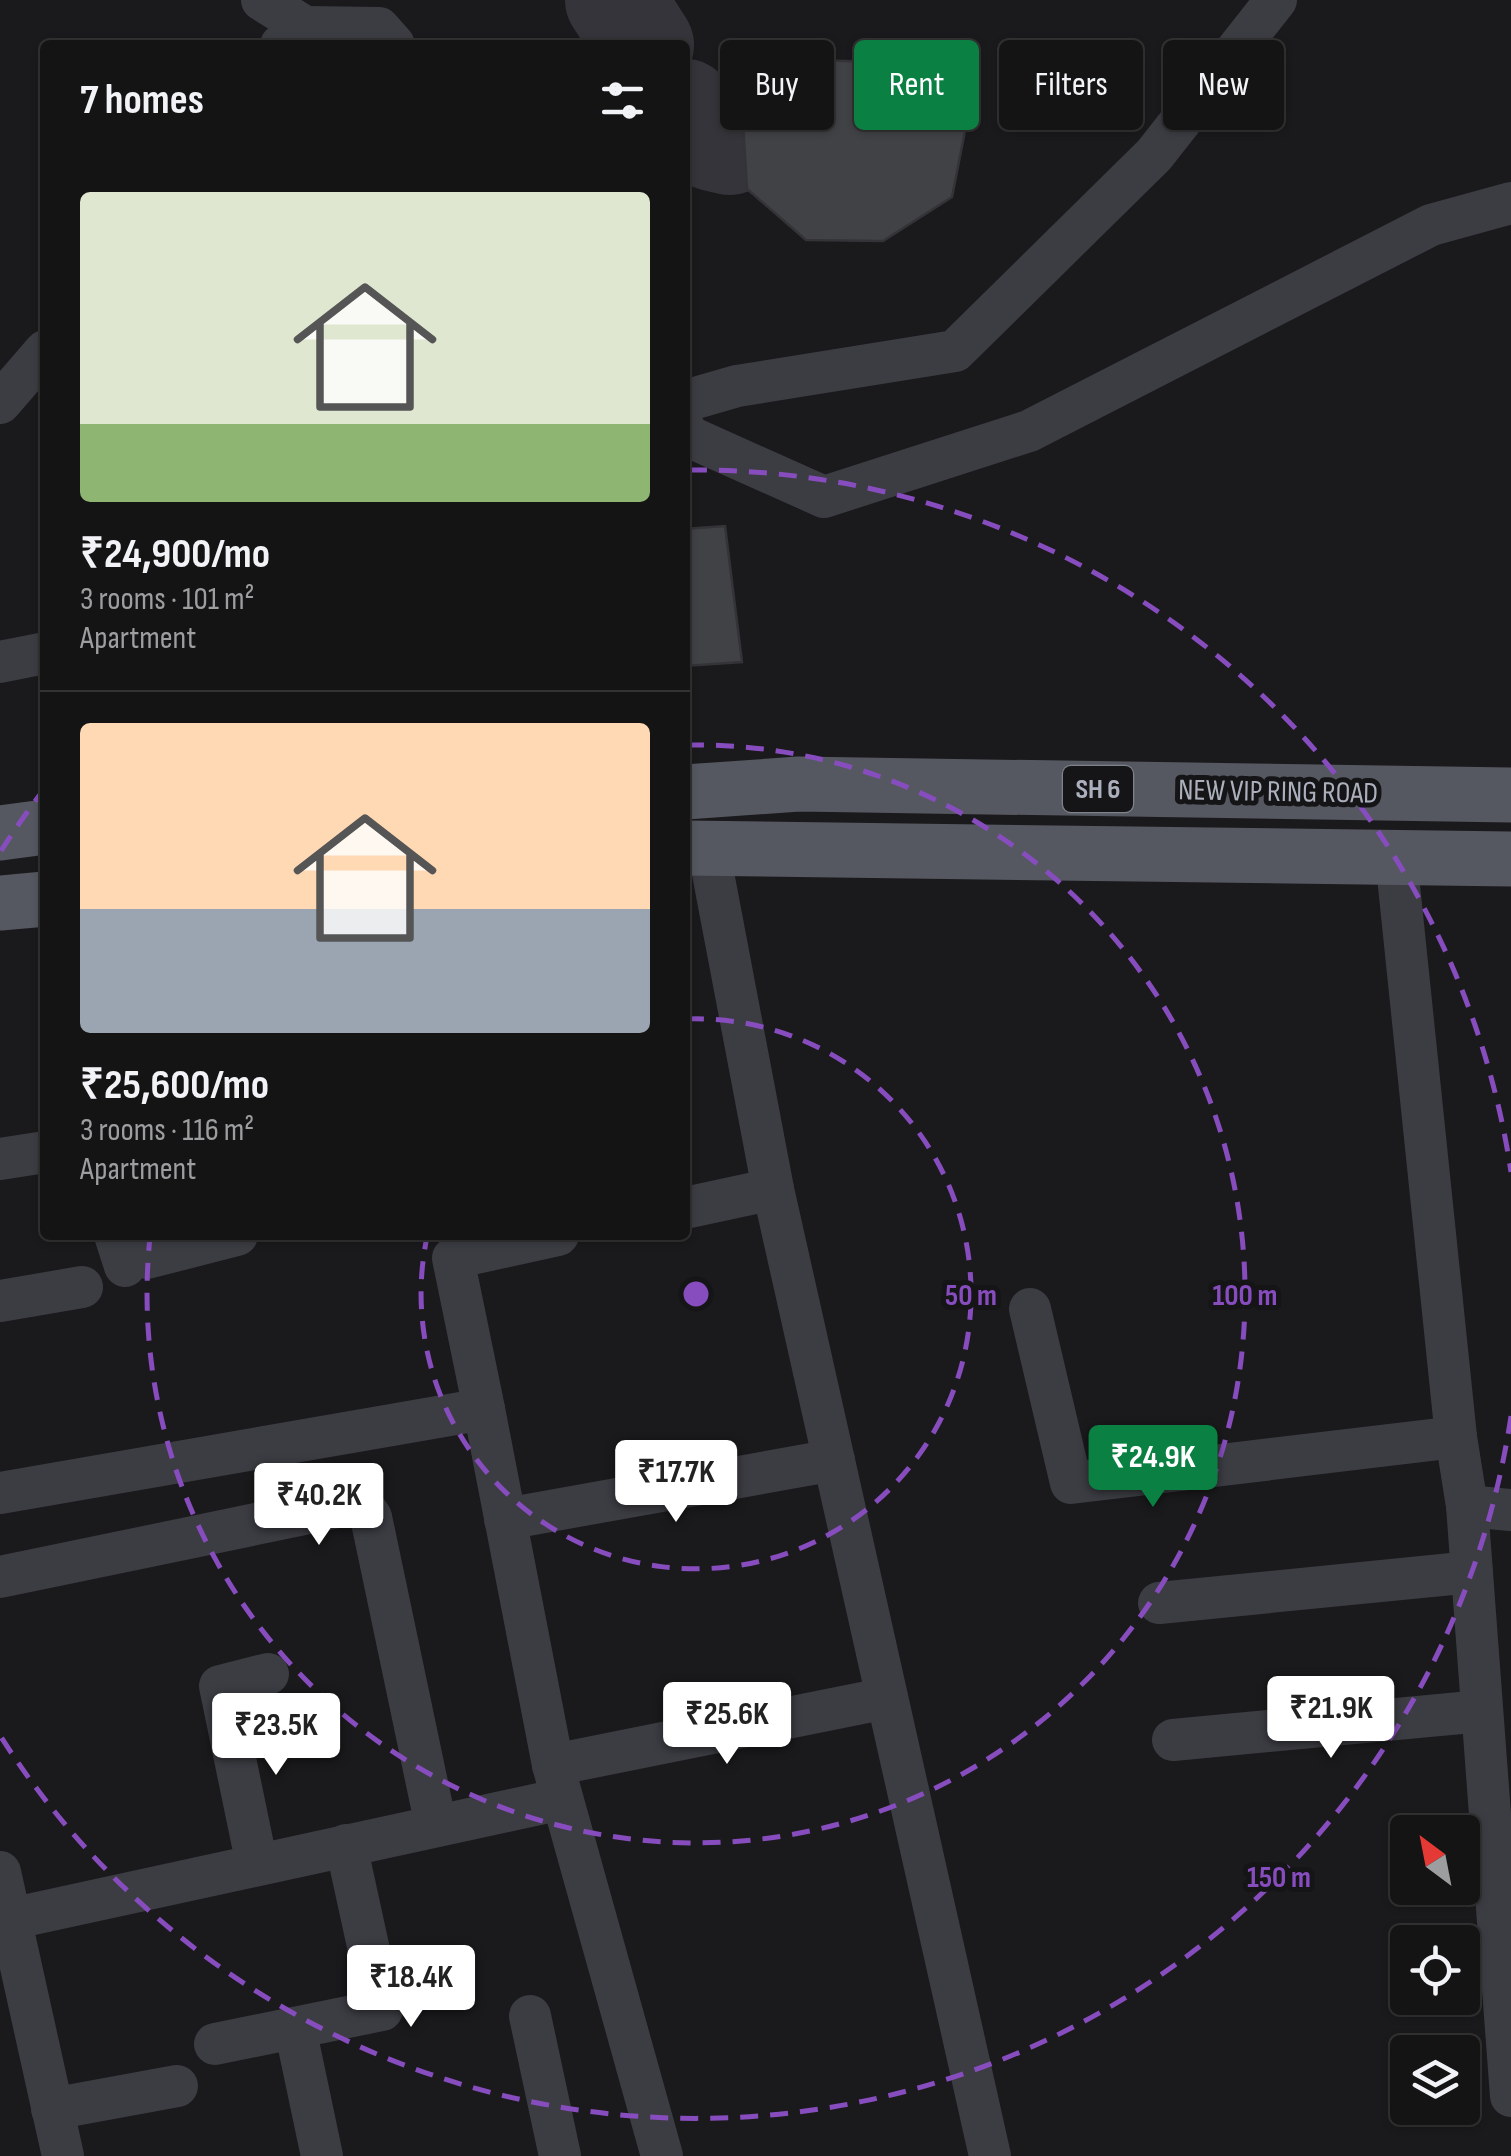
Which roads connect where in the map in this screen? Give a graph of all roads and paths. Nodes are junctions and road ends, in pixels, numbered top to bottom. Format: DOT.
graph roads {
  1 [pos="262,0"];
  2 [pos="1276,0"];
  3 [pos="293,36"];
  4 [pos="389,40"];
  5 [pos="1511,202"];
  6 [pos="40,357"];
  7 [pos="690,400"];
  8 [pos="0,404"];
  9 [pos="690,437"];
  10 [pos="40,654"];
  11 [pos="0,662"];
  12 [pos="690,792"];
  13 [pos="1337,792"];
  14 [pos="1511,795"];
  15 [pos="697,848"];
  16 [pos="1340,856"];
  17 [pos="1396,858"];
  18 [pos="1511,859"];
  19 [pos="40,899"];
  20 [pos="0,903"];
  21 [pos="40,1153"];
  22 [pos="0,1159"];
  23 [pos="773,1189"];
  24 [pos="690,1207"];
  25 [pos="208,1240"];
  26 [pos="507,1240"];
  27 [pos="446,1246"];
  28 [pos="129,1253"];
  29 [pos="82,1287"];
  30 [pos="0,1301"];
  31 [pos="1030,1309"];
  32 [pos="484,1409"];
  33 [pos="1456,1437"];
  34 [pos="834,1460"];
  35 [pos="0,1493"];
  36 [pos="1468,1506"];
  37 [pos="1511,1510"];
  38 [pos="506,1519"];
  39 [pos="1472,1572"];
  40 [pos="0,1577"];
  41 [pos="1159,1602"];
  42 [pos="268,1674"];
  43 [pos="887,1698"];
  44 [pos="1482,1711"];
  45 [pos="1173,1740"];
  46 [pos="557,1782"];
  47 [pos="436,1826"];
  48 [pos="346,1846"];
  49 [pos="257,1865"];
  50 [pos="0,1872"];
  51 [pos="10,1919"];
  52 [pos="530,2016"];
  53 [pos="295,2028"];
  54 [pos="18,2039"];
  55 [pos="214,2044"];
  56 [pos="177,2086"];
  57 [pos="1511,2096"];
  58 [pos="52,2109"];
  59 [pos="62,2156"];
  60 [pos="322,2156"];
  61 [pos="560,2156"];
  62 [pos="662,2156"];
  63 [pos="990,2156"];
  1 -- 3 [label="street"];
  2 -- 7 [label="street"];
  3 -- 4 [label="street"];
  5 -- 9 [label="street"];
  6 -- 8 [label="street"];
  10 -- 11 [label="street"];
  12 -- 13 [label="main road, NEW VIP RING ROAD / SH 6"];
  13 -- 14 [label="main road, NEW VIP RING ROAD / SH 6"];
  13 -- 16 [label="main road"];
  15 -- 16 [label="main road, SH 6"];
  15 -- 23 [label="street"];
  16 -- 17 [label="main road, SH 6"];
  17 -- 18 [label="main road, SH 6"];
  17 -- 33 [label="street"];
  19 -- 20 [label="main road"];
  21 -- 22 [label="street"];
  23 -- 24 [label="street"];
  23 -- 34 [label="street"];
  25 -- 28 [label="street"];
  26 -- 27 [label="street"];
  27 -- 32 [label="street"];
  29 -- 30 [label="street"];
  31 -- 33 [label="street"];
  32 -- 35 [label="street"];
  32 -- 38 [label="street"];
  33 -- 36 [label="street"];
  34 -- 38 [label="street"];
  34 -- 43 [label="street"];
  36 -- 37 [label="street"];
  36 -- 39 [label="street"];
  38 -- 46 [label="street"];
  39 -- 41 [label="street"];
  39 -- 44 [label="street"];
  40 -- 47 [label="street"];
  42 -- 49 [label="street"];
  43 -- 46 [label="street"];
  43 -- 63 [label="street"];
  44 -- 45 [label="street"];
  44 -- 57 [label="street"];
  46 -- 47 [label="street"];
  46 -- 62 [label="street"];
  47 -- 48 [label="street"];
  48 -- 49 [label="street"];
  48 -- 53 [label="street"];
  49 -- 51 [label="street"];
  50 -- 51 [label="street"];
  51 -- 54 [label="street"];
  52 -- 61 [label="street"];
  53 -- 55 [label="street"];
  53 -- 60 [label="street"];
  54 -- 58 [label="street"];
  56 -- 58 [label="street"];
  58 -- 59 [label="street"];
}
